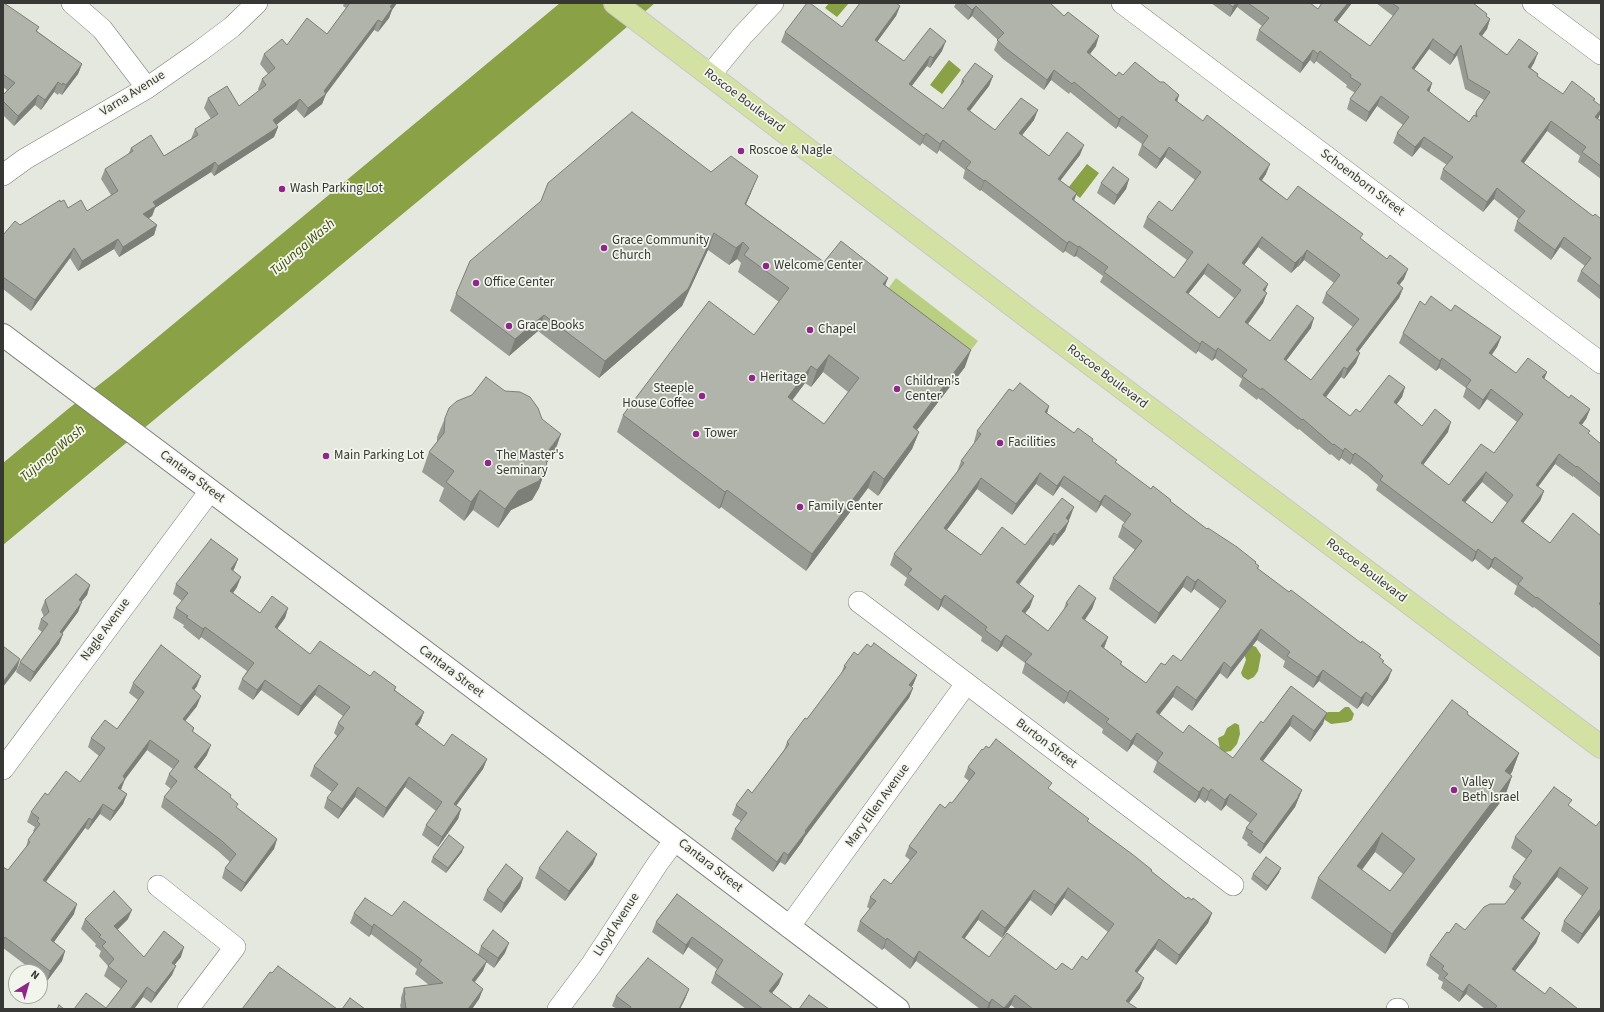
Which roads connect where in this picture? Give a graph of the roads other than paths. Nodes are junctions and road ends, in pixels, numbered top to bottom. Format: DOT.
graph roads {
  1 [pos="72,3"];
  2 [pos="257,3"];
  3 [pos="615,3"];
  4 [pos="773,3"];
  5 [pos="1122,3"];
  6 [pos="1533,3"];
  7 [pos="1601,54"];
  8 [pos="710,75"];
  9 [pos="147,88"];
  10 [pos="3,175"];
  11 [pos="3,335"];
  12 [pos="1601,363"];
  13 [pos="210,491"];
  14 [pos="858,602"];
  15 [pos="966,684"];
  16 [pos="1601,747"];
  17 [pos="3,769"];
  18 [pos="675,840"];
  19 [pos="1233,885"];
  20 [pos="158,886"];
  21 [pos="789,927"];
  22 [pos="188,1009"];
  23 [pos="558,1009"];
  24 [pos="898,1009"];
  1 -- 9 [label="street"];
  2 -- 9 [label="street, Varna Avenue"];
  3 -- 8 [label="main road, Roscoe Boulevard"];
  4 -- 8 [label="street"];
  5 -- 12 [label="street, Schoenborn Street"];
  6 -- 7 [label="street"];
  8 -- 16 [label="main road, Roscoe Boulevard"];
  9 -- 10 [label="street, Varna Avenue"];
  11 -- 13 [label="street, Cantara Street"];
  13 -- 17 [label="street, Nagle Avenue"];
  13 -- 18 [label="street, Cantara Street"];
  14 -- 15 [label="street, Burton Street"];
  15 -- 19 [label="street, Burton Street"];
  15 -- 21 [label="street, Mary Ellen Avenue"];
  18 -- 21 [label="street, Cantara Street"];
  18 -- 23 [label="street, Lloyd Avenue"];
  20 -- 22 [label="street"];
  21 -- 24 [label="street, Cantara Street"];
}
